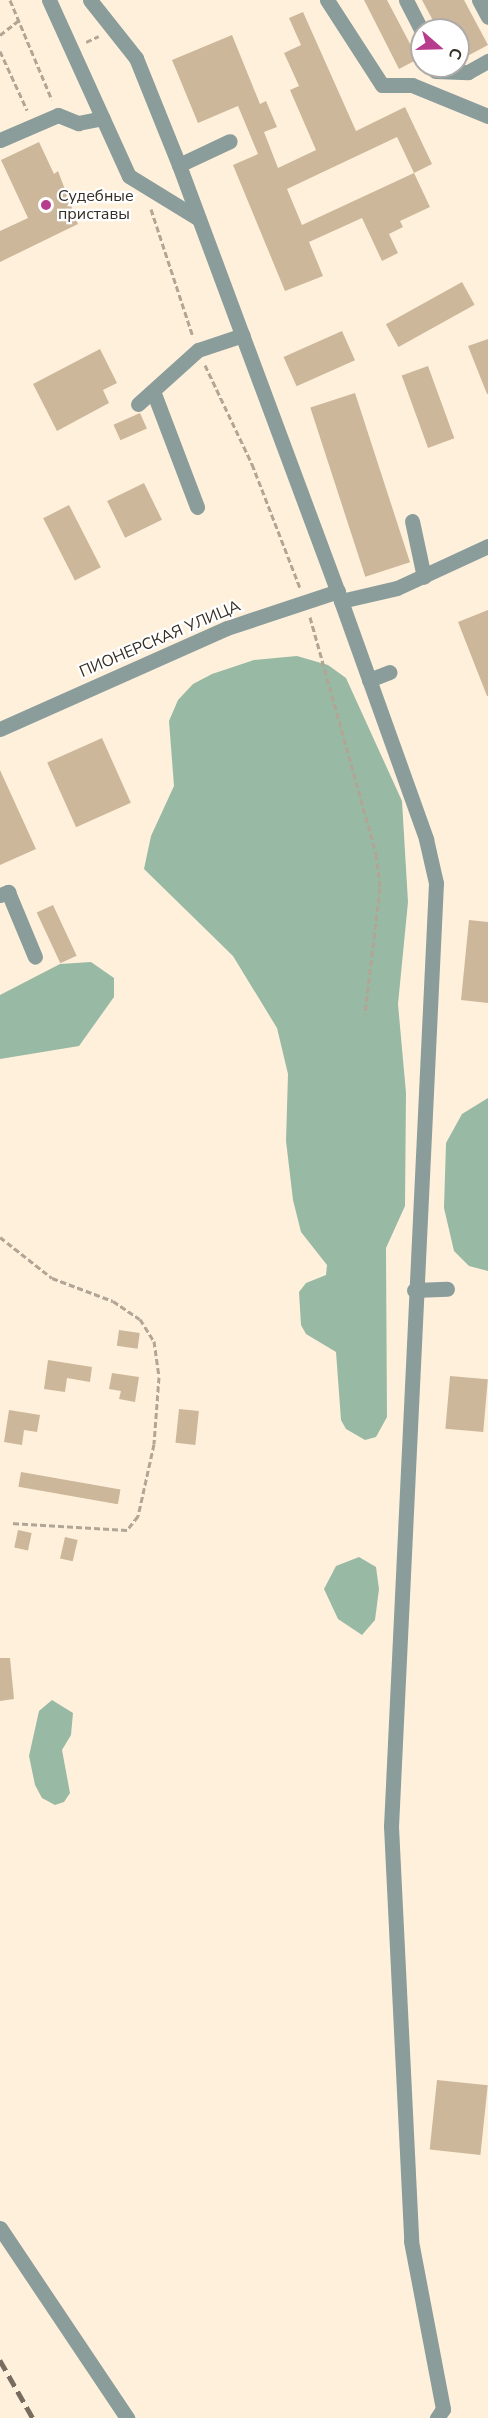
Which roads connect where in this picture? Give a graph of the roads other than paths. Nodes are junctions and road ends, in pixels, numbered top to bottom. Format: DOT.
graph roads {
  1 [pos="49,0"];
  2 [pos="90,0"];
  3 [pos="327,0"];
  4 [pos="406,0"];
  5 [pos="479,0"];
  6 [pos="488,17"];
  7 [pos="415,18"];
  8 [pos="488,61"];
  9 [pos="470,71"];
  10 [pos="432,78"];
  11 [pos="428,92"];
  12 [pos="488,116"];
  13 [pos="103,118"];
  14 [pos="0,140"];
  15 [pos="230,141"];
  16 [pos="179,165"];
  17 [pos="200,219"];
  18 [pos="243,335"];
  19 [pos="153,391"];
  20 [pos="138,404"];
  21 [pos="197,507"];
  22 [pos="412,521"];
  23 [pos="488,546"];
  24 [pos="424,577"];
  25 [pos="339,596"];
  26 [pos="390,672"];
  27 [pos="369,680"];
  28 [pos="0,729"];
  29 [pos="0,895"];
  30 [pos="35,957"];
  31 [pos="447,1289"];
  32 [pos="414,1290"];
  33 [pos="0,2228"];
  34 [pos="441,2415"];
  35 [pos="127,2418"];
  1 -- 13 [label="street"];
  2 -- 16 [label="street"];
  3 -- 11 [label="street"];
  4 -- 7 [label="street"];
  5 -- 6 [label="street"];
  8 -- 9 [label="street"];
  10 -- 11 [label="street"];
  11 -- 12 [label="street"];
  13 -- 14 [label="street"];
  13 -- 17 [label="street"];
  15 -- 16 [label="street"];
  16 -- 17 [label="street"];
  17 -- 18 [label="street"];
  18 -- 19 [label="street"];
  18 -- 25 [label="street"];
  19 -- 20 [label="street"];
  19 -- 21 [label="street"];
  22 -- 24 [label="street"];
  23 -- 24 [label="street, ПИОНЕРСКАЯ УЛИЦА"];
  24 -- 25 [label="street, ПИОНЕРСКАЯ УЛИЦА"];
  25 -- 27 [label="street"];
  25 -- 28 [label="street, ПИОНЕРСКАЯ УЛИЦА"];
  26 -- 27 [label="street"];
  27 -- 32 [label="street"];
  29 -- 30 [label="street"];
  31 -- 32 [label="street"];
  32 -- 34 [label="street"];
  33 -- 35 [label="street"];
}
